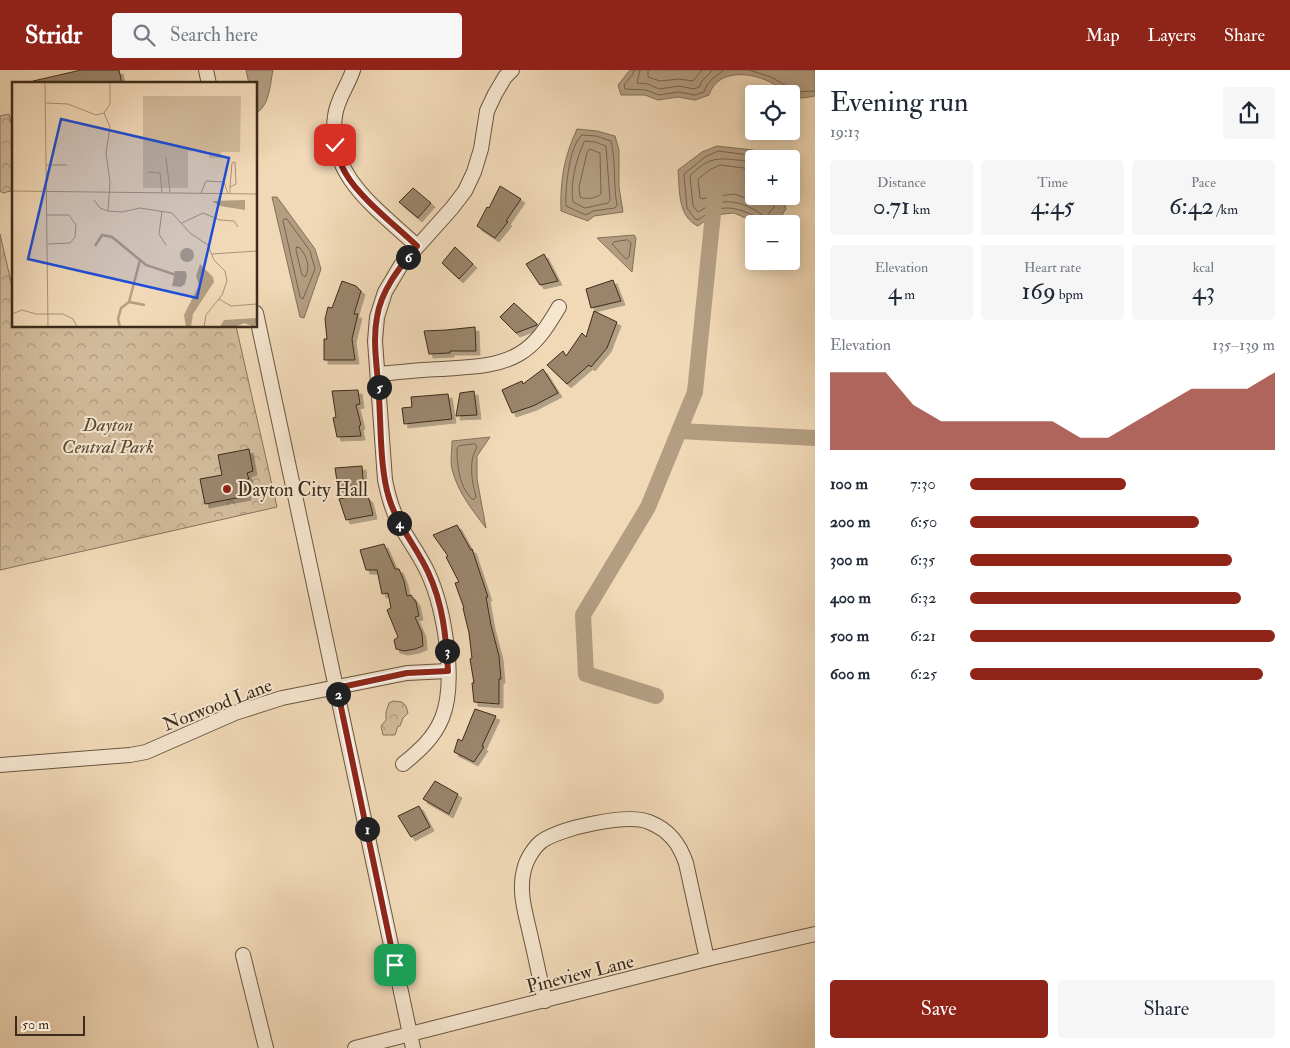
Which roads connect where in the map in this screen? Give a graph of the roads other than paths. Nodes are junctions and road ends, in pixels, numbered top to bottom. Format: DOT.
graph roads {
  1 [pos="353,70"];
  2 [pos="512,70"];
  3 [pos="417,246"];
  4 [pos="559,307"];
  5 [pos="258,322"];
  6 [pos="378,374"];
  7 [pos="448,671"];
  8 [pos="337,688"];
  9 [pos="403,764"];
  10 [pos="0,765"];
  11 [pos="815,934"];
  12 [pos="243,954"];
  13 [pos="706,959"];
  14 [pos="545,1001"];
  15 [pos="411,1041"];
  16 [pos="266,1048"];
  17 [pos="355,1048"];
  1 -- 3 [label="street"];
  2 -- 3 [label="street"];
  3 -- 6 [label="street"];
  4 -- 6 [label="street"];
  5 -- 8 [label="street"];
  6 -- 7 [label="street"];
  7 -- 8 [label="street, Norwood Lane"];
  7 -- 9 [label="street"];
  8 -- 10 [label="street, Norwood Lane"];
  8 -- 15 [label="street"];
  11 -- 13 [label="street, Pineview Lane"];
  12 -- 16 [label="street"];
  13 -- 14 [label="street, Pineview Lane"];
  13 -- 14 [label="street"];
  14 -- 15 [label="street, Pineview Lane"];
  15 -- 17 [label="street, Pineview Lane"];
}
